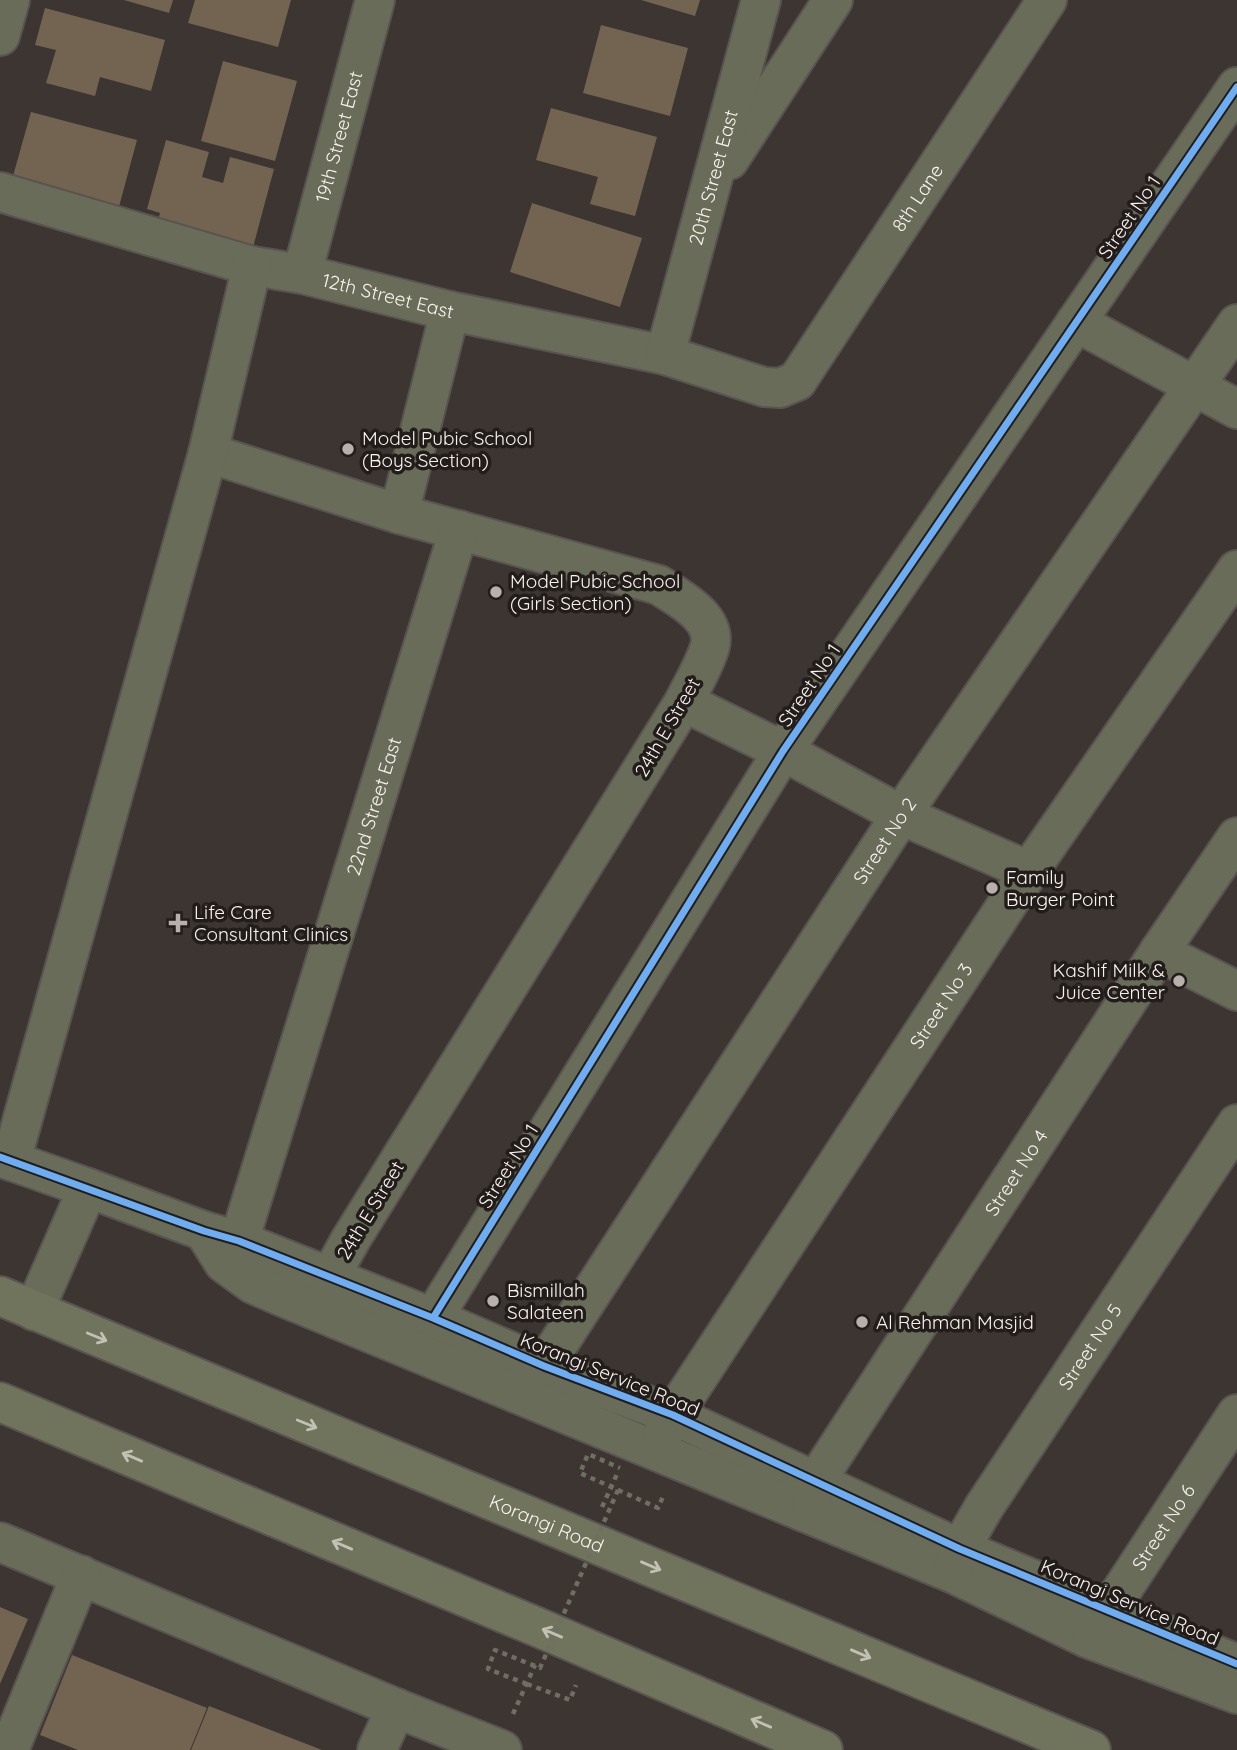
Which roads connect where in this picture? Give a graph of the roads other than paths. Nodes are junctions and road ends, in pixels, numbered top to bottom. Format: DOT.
graph roads {
  1 [pos="10,0"];
  2 [pos="375,0"];
  3 [pos="761,0"];
  4 [pos="833,0"];
  5 [pos="1047,0"];
  6 [pos="0,36"];
  7 [pos="1237,87"];
  8 [pos="709,191"];
  9 [pos="0,192"];
  10 [pos="252,266"];
  11 [pos="302,274"];
  12 [pos="450,311"];
  13 [pos="1076,322"];
  14 [pos="1237,324"];
  15 [pos="665,355"];
  16 [pos="780,388"];
  17 [pos="1194,388"];
  18 [pos="1237,409"];
  19 [pos="208,453"];
  20 [pos="399,514"];
  21 [pos="458,530"];
  22 [pos="1237,570"];
  23 [pos="684,702"];
  24 [pos="783,751"];
  25 [pos="901,815"];
  26 [pos="1237,837"];
  27 [pos="1029,871"];
  28 [pos="1159,951"];
  29 [pos="1237,991"];
  30 [pos="1237,1124"];
  31 [pos="6,1159"];
  32 [pos="88,1188"];
  33 [pos="221,1236"];
  34 [pos="330,1277"];
  35 [pos="17,1304"];
  36 [pos="433,1318"];
  37 [pos="544,1366"];
  38 [pos="0,1402"];
  39 [pos="1237,1414"];
  40 [pos="673,1415"];
  41 [pos="635,1453"];
  42 [pos="813,1498"];
  43 [pos="0,1542"];
  44 [pos="956,1561"];
  45 [pos="81,1575"];
  46 [pos="1098,1624"];
  47 [pos="1236,1681"];
  48 [pos="396,1708"];
  49 [pos="500,1749"];
  50 [pos="9,1750"];
  51 [pos="377,1750"];
  52 [pos="823,1750"];
  53 [pos="1091,1750"];
  1 -- 6 [label="street"];
  2 -- 11 [label="street, 19th Street East"];
  3 -- 8 [label="street, 20th Street East"];
  4 -- 8 [label="street"];
  5 -- 16 [label="street, 8th Lane"];
  7 -- 13 [label="street, Street No 1"];
  8 -- 15 [label="street, 20th Street East"];
  9 -- 10 [label="street, 12th Street East"];
  10 -- 11 [label="street, 12th Street East"];
  10 -- 19 [label="street"];
  11 -- 12 [label="street, 12th Street East"];
  12 -- 15 [label="street, 12th Street East"];
  12 -- 20 [label="street"];
  13 -- 17 [label="street"];
  13 -- 24 [label="street, Street No 1"];
  14 -- 17 [label="street, Street No 2"];
  15 -- 16 [label="street, 12th Street East"];
  17 -- 18 [label="street"];
  17 -- 25 [label="street, Street No 2"];
  19 -- 20 [label="street, 24th E Street"];
  19 -- 31 [label="street"];
  20 -- 21 [label="street, 24th E Street"];
  21 -- 23 [label="street, 24th E Street"];
  21 -- 33 [label="street, 22nd Street East"];
  22 -- 27 [label="street, Street No 3"];
  23 -- 24 [label="street"];
  23 -- 34 [label="street, 24th E Street"];
  24 -- 25 [label="street"];
  24 -- 36 [label="street, Street No 1"];
  25 -- 27 [label="street"];
  25 -- 37 [label="street, Street No 2"];
  26 -- 28 [label="street, Street No 4"];
  27 -- 40 [label="street, Street No 3"];
  28 -- 29 [label="street"];
  28 -- 42 [label="street, Street No 4"];
  30 -- 44 [label="street, Street No 5"];
  31 -- 32 [label="street, Korangi Service Road"];
  32 -- 33 [label="street, Korangi Service Road"];
  32 -- 35 [label="street"];
  33 -- 34 [label="street, Korangi Service Road"];
  33 -- 41 [label="street"];
  34 -- 36 [label="street, Korangi Service Road"];
  35 -- 53 [label="main road, Korangi Road, one-way"];
  36 -- 37 [label="street, Korangi Service Road"];
  37 -- 40 [label="street, Korangi Service Road"];
  52 -- 38 [label="main road, one-way"];
  39 -- 46 [label="street, Street No 6"];
  40 -- 41 [label="street, Street No 3"];
  40 -- 42 [label="street, Korangi Service Road"];
  41 -- 42 [label="street"];
  42 -- 44 [label="street"];
  43 -- 45 [label="street"];
  44 -- 46 [label="street"];
  45 -- 48 [label="street"];
  45 -- 50 [label="street"];
  46 -- 47 [label="street"];
  48 -- 49 [label="street"];
  48 -- 51 [label="street"];
}
